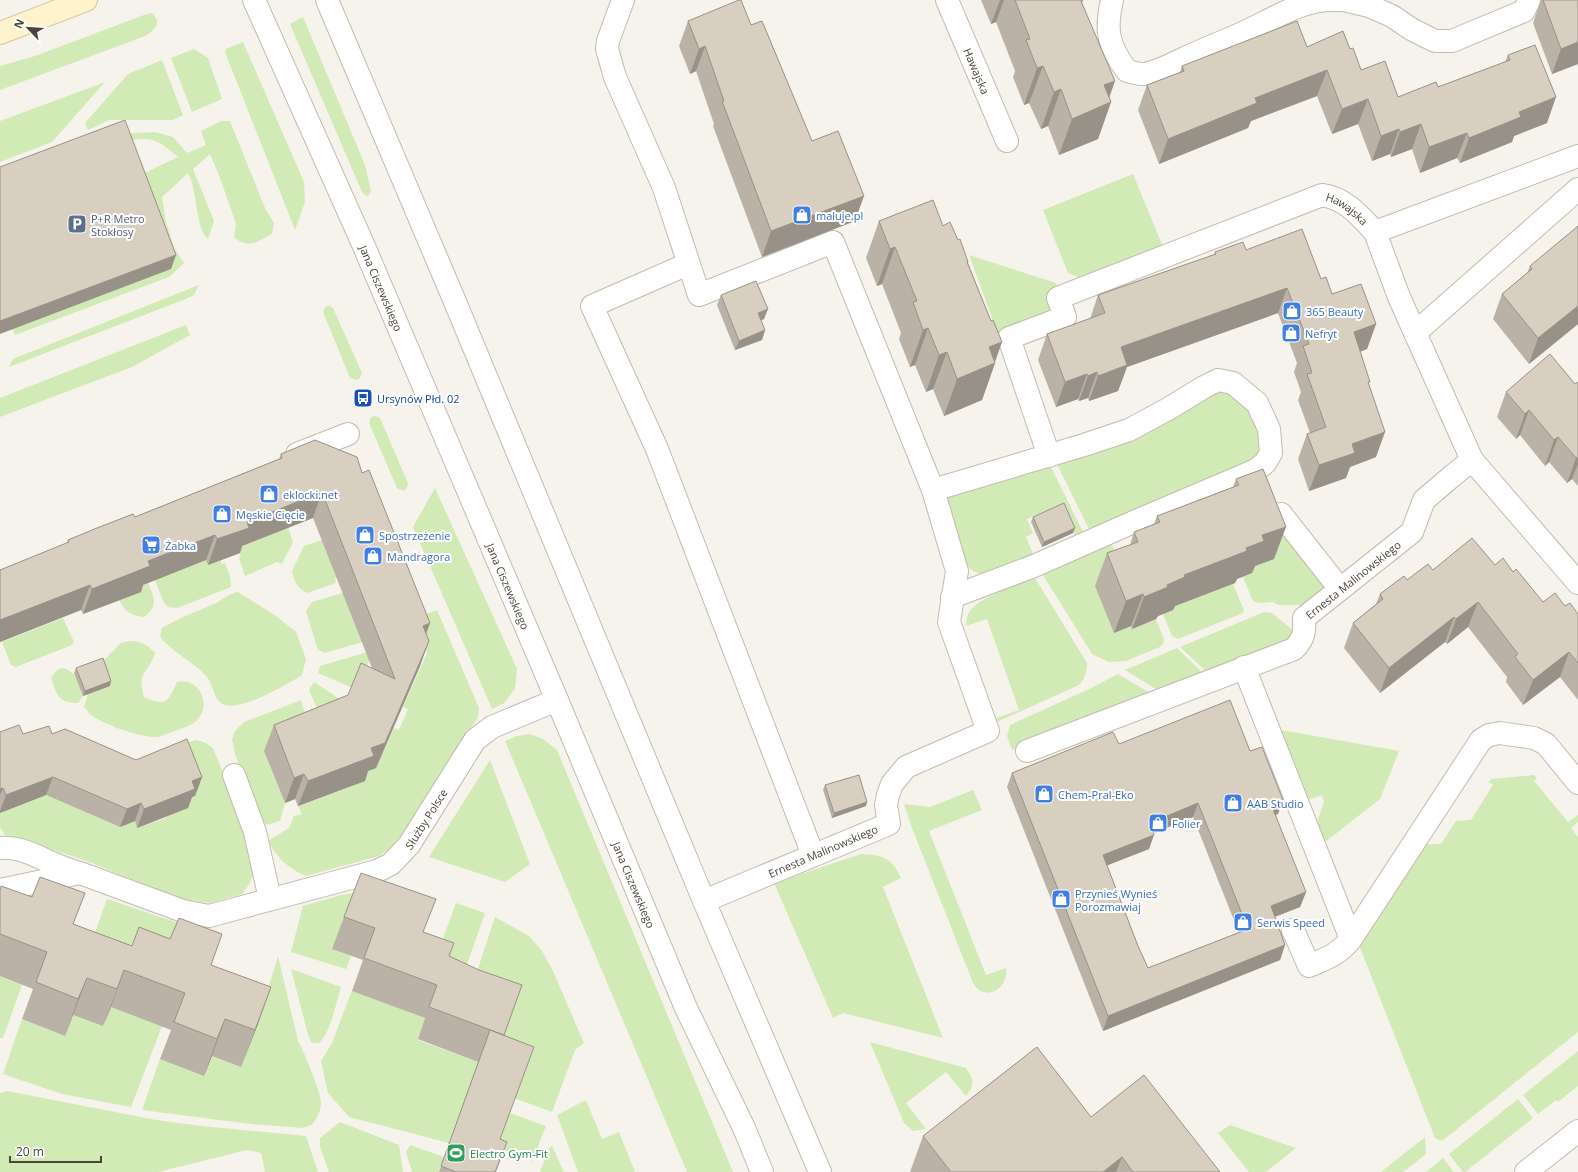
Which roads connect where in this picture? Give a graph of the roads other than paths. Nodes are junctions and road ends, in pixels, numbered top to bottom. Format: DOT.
graph roads {
  1 [pos="86,0"];
  2 [pos="254,0"];
  3 [pos="327,0"];
  4 [pos="623,0"];
  5 [pos="947,0"];
  6 [pos="1112,0"];
  7 [pos="1329,0"];
  8 [pos="1333,0"];
  9 [pos="1529,0"];
  10 [pos="0,33"];
  11 [pos="1007,141"];
  12 [pos="1578,156"];
  13 [pos="1578,189"];
  14 [pos="1375,232"];
  15 [pos="688,264"];
  16 [pos="1415,333"];
  17 [pos="348,434"];
  18 [pos="1049,456"];
  19 [pos="1472,460"];
  20 [pos="276,463"];
  21 [pos="1247,474"];
  22 [pos="933,490"];
  23 [pos="1578,583"];
  24 [pos="1340,589"];
  25 [pos="952,597"];
  26 [pos="1244,668"];
  27 [pos="557,700"];
  28 [pos="1027,751"];
  29 [pos="234,775"];
  30 [pos="1578,783"];
  31 [pos="0,848"];
  32 [pos="813,855"];
  33 [pos="80,873"];
  34 [pos="0,890"];
  35 [pos="270,899"];
  36 [pos="704,901"];
  37 [pos="1293,930"];
  38 [pos="1351,939"];
  39 [pos="1578,1131"];
  40 [pos="762,1172"];
  41 [pos="820,1172"];
  42 [pos="1526,1172"];
  1 -- 10 [label="main road"];
  2 -- 27 [label="street, Jana Ciszewskiego"];
  3 -- 36 [label="street"];
  4 -- 15 [label="street"];
  5 -- 11 [label="street, Hawajska"];
  6 -- 7 [label="street"];
  8 -- 9 [label="street"];
  12 -- 14 [label="street, Hawajska"];
  13 -- 16 [label="street"];
  14 -- 16 [label="street"];
  14 -- 18 [label="street, Hawajska"];
  15 -- 22 [label="street"];
  15 -- 32 [label="street"];
  16 -- 19 [label="street"];
  17 -- 20 [label="street"];
  18 -- 21 [label="street"];
  18 -- 22 [label="street"];
  19 -- 23 [label="street"];
  19 -- 24 [label="street, Ernesta Malinowskiego"];
  21 -- 24 [label="street"];
  21 -- 25 [label="street"];
  22 -- 25 [label="street"];
  24 -- 26 [label="street, Ernesta Malinowskiego"];
  25 -- 32 [label="street, Ernesta Malinowskiego"];
  26 -- 28 [label="street, Ernesta Malinowskiego"];
  26 -- 38 [label="street"];
  27 -- 35 [label="street, Służby Polsce"];
  27 -- 40 [label="street, Jana Ciszewskiego"];
  29 -- 35 [label="street"];
  30 -- 38 [label="street"];
  31 -- 33 [label="street, Służby Polsce"];
  32 -- 36 [label="street, Ernesta Malinowskiego"];
  33 -- 34 [label="street"];
  33 -- 35 [label="street, Służby Polsce"];
  36 -- 41 [label="street"];
  37 -- 38 [label="street"];
  39 -- 42 [label="street"];
}
